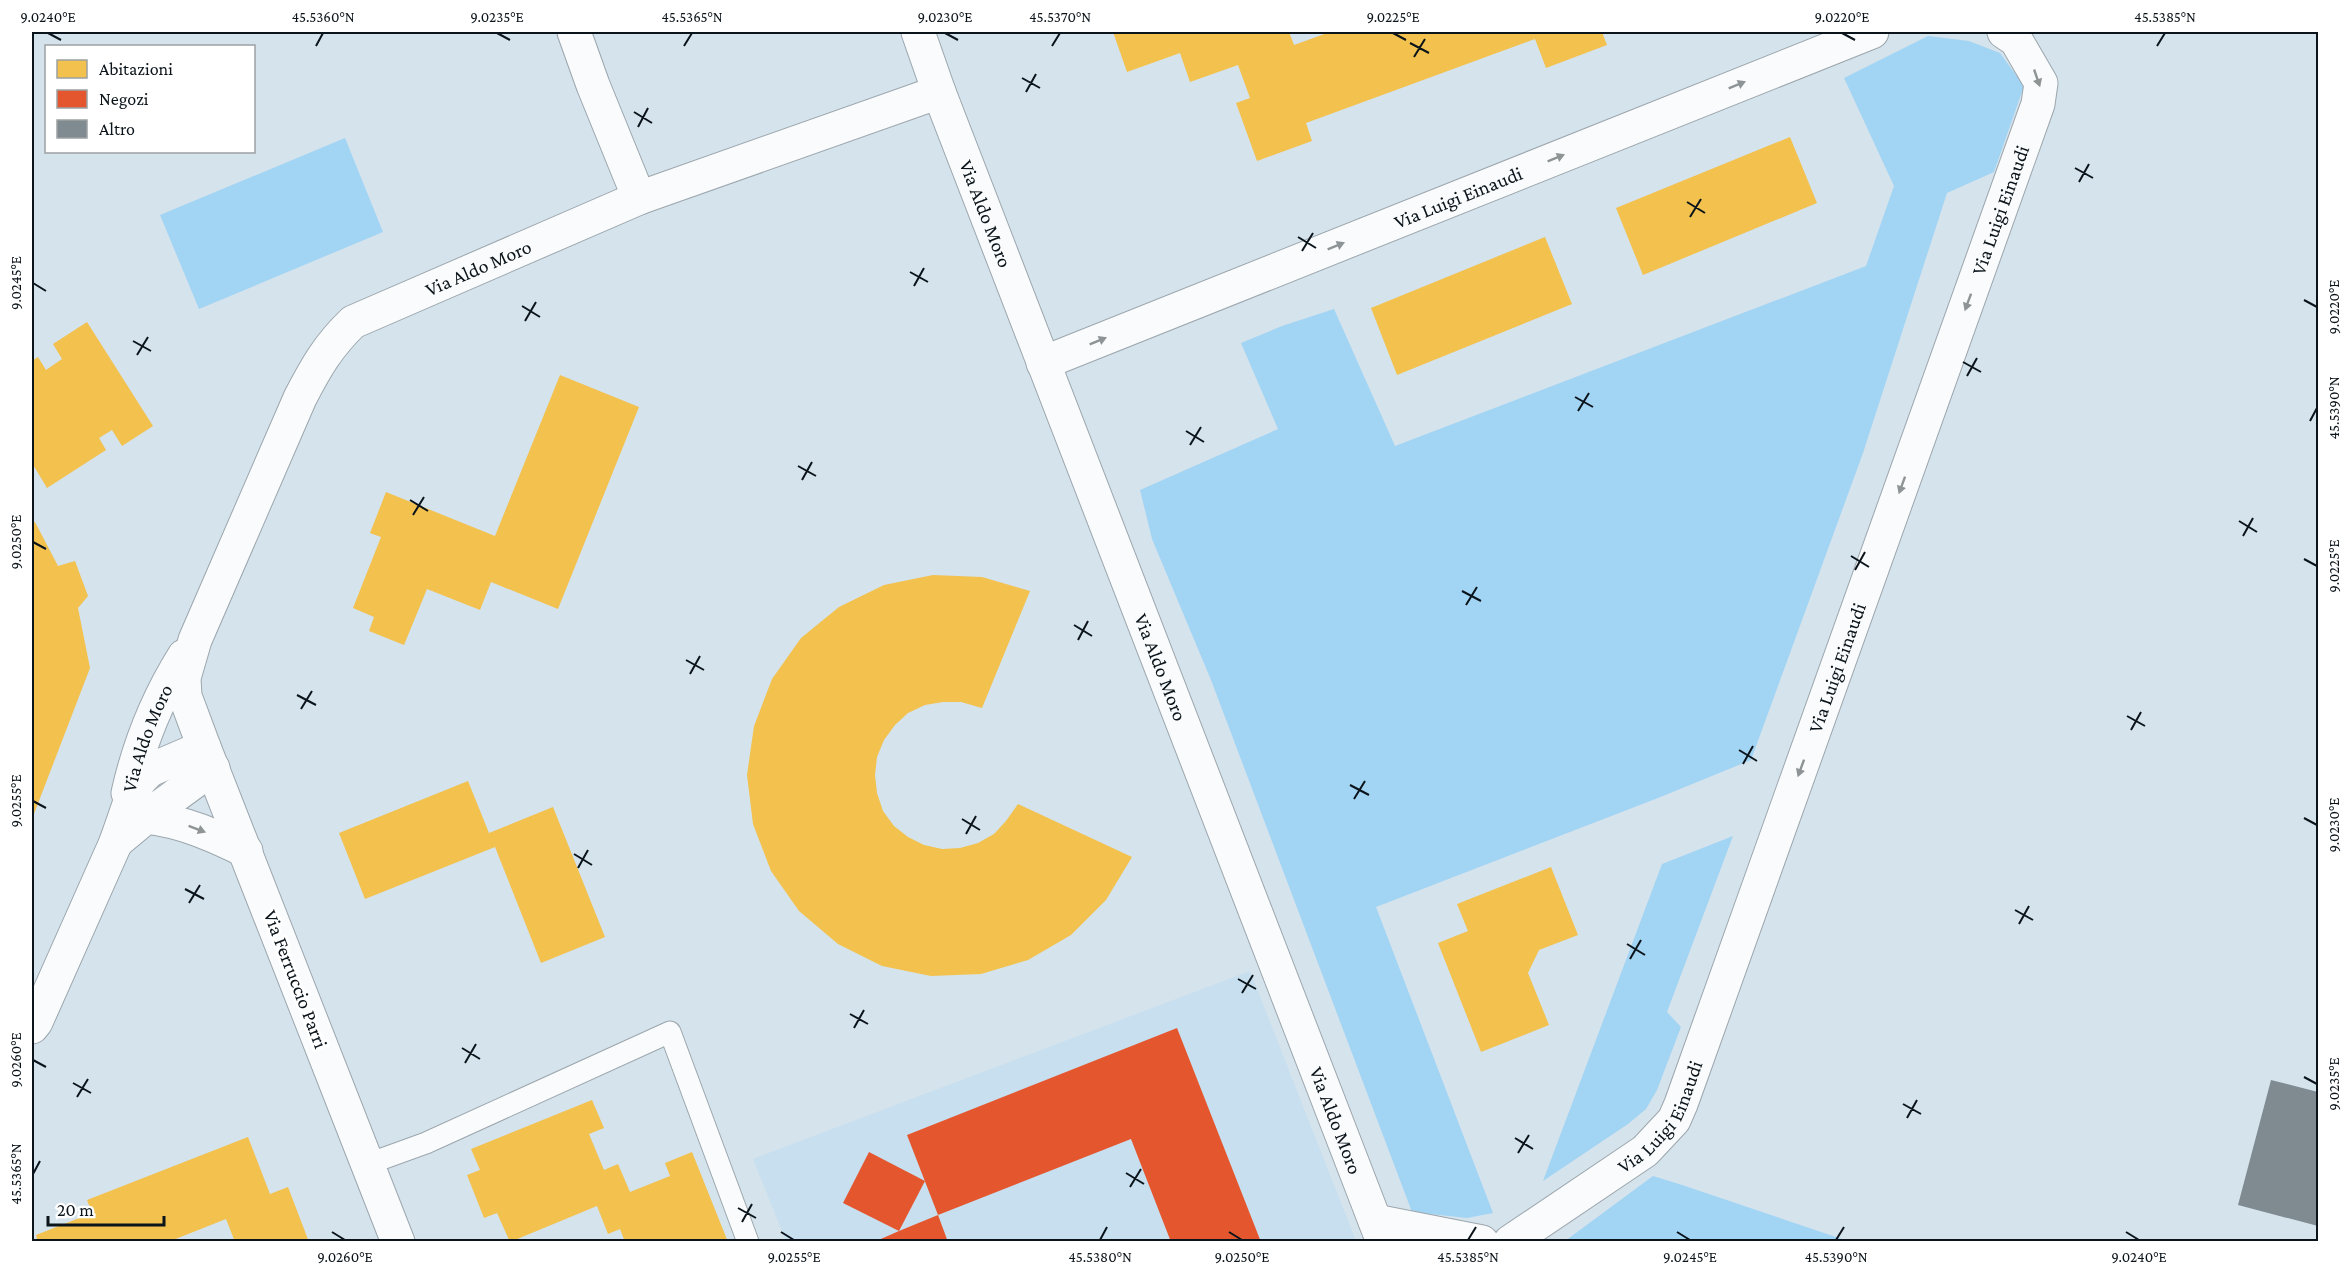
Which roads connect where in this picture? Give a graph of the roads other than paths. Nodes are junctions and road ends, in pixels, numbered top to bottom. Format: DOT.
graph roads {
  1 [pos="574,32"];
  2 [pos="918,32"];
  3 [pos="1872,32"];
  4 [pos="2004,32"];
  5 [pos="939,92"];
  6 [pos="639,198"];
  7 [pos="1043,363"];
  8 [pos="195,640"];
  9 [pos="193,717"];
  10 [pos="208,757"];
  11 [pos="146,817"];
  12 [pos="116,842"];
  13 [pos="246,852"];
  14 [pos="32,1027"];
  15 [pos="368,1164"];
  16 [pos="1379,1231"];
  17 [pos="398,1242"];
  18 [pos="748,1242"];
  19 [pos="1482,1242"];
  20 [pos="1510,1242"];
  1 -- 6 [label="street"];
  2 -- 5 [label="street, Via Aldo Moro"];
  7 -- 3 [label="street, Via Luigi Einaudi, one-way"];
  4 -- 20 [label="street, Via Luigi Einaudi, one-way"];
  5 -- 6 [label="street, Via Aldo Moro"];
  5 -- 7 [label="street, Via Aldo Moro"];
  6 -- 8 [label="street, Via Aldo Moro"];
  7 -- 16 [label="street, Via Aldo Moro"];
  8 -- 9 [label="street, Via Aldo Moro"];
  8 -- 12 [label="street, Via Aldo Moro"];
  9 -- 10 [label="street, Via Ferruccio Parri"];
  10 -- 11 [label="street, Via Aldo Moro"];
  10 -- 12 [label="street, Via Aldo Moro"];
  10 -- 13 [label="street, Via Ferruccio Parri"];
  11 -- 12 [label="street, Via Aldo Moro"];
  11 -- 13 [label="street, Via Aldo Moro, one-way"];
  12 -- 14 [label="street, Via Aldo Moro"];
  13 -- 15 [label="street, Via Ferruccio Parri"];
  15 -- 17 [label="street, Via Ferruccio Parri"];
  15 -- 18 [label="lane"];
  16 -- 19 [label="street"];
}
